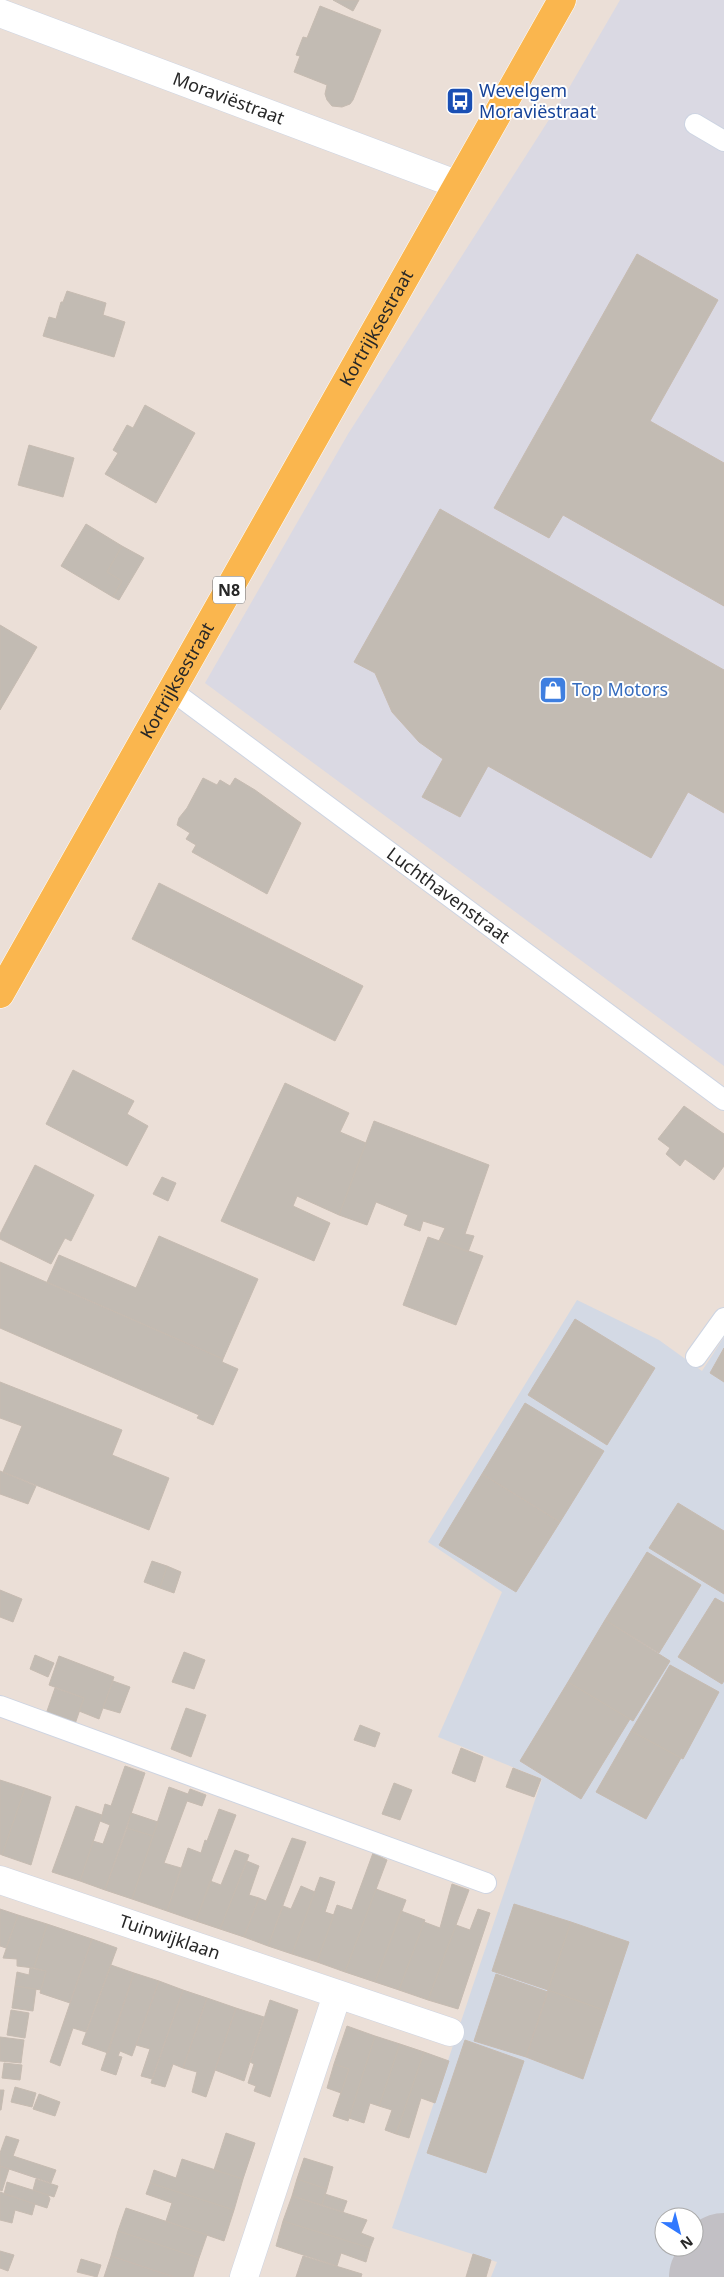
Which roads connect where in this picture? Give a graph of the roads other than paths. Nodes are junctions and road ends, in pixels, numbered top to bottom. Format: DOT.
graph roads {
  1 [pos="562,0"];
  2 [pos="0,13"];
  3 [pos="694,124"];
  4 [pos="724,141"];
  5 [pos="456,184"];
  6 [pos="171,690"];
  7 [pos="0,994"];
  8 [pos="724,1100"];
  9 [pos="724,1318"];
  10 [pos="696,1356"];
  11 [pos="0,1706"];
  12 [pos="0,1880"];
  13 [pos="486,1883"];
  14 [pos="338,1995"];
  15 [pos="450,2032"];
  16 [pos="244,2277"];
  1 -- 5 [label="main road, N8"];
  2 -- 5 [label="street, Moraviëstraat"];
  3 -- 4 [label="lane"];
  5 -- 6 [label="main road, Kortrijksestraat / N8"];
  6 -- 7 [label="main road, Kortrijksestraat / N8"];
  6 -- 8 [label="lane, Luchthavenstraat"];
  9 -- 10 [label="lane"];
  11 -- 13 [label="lane"];
  12 -- 14 [label="street, Tuinwijklaan"];
  14 -- 15 [label="street, Tuinwijklaan"];
  14 -- 16 [label="street"];
}
